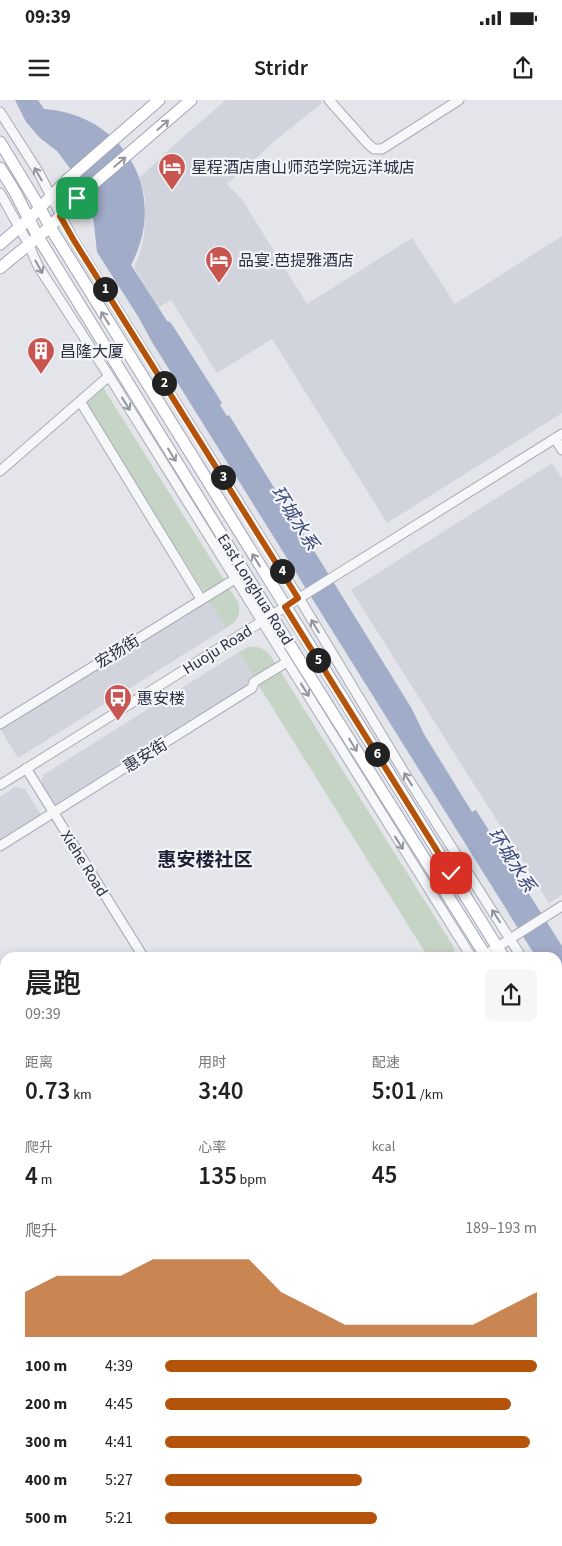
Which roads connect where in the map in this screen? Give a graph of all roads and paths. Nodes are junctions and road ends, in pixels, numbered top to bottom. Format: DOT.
graph roads {
  1 [pos="159,100"];
  2 [pos="191,100"];
  3 [pos="329,100"];
  4 [pos="459,100"];
  5 [pos="0,112"];
  6 [pos="0,142"];
  7 [pos="0,168"];
  8 [pos="0,193"];
  9 [pos="51,197"];
  10 [pos="40,208"];
  11 [pos="60,216"];
  12 [pos="29,219"];
  13 [pos="20,227"];
  14 [pos="50,227"];
  15 [pos="33,240"];
  16 [pos="0,244"];
  17 [pos="0,268"];
  18 [pos="109,376"];
  19 [pos="80,401"];
  20 [pos="558,436"];
  21 [pos="562,450"];
  22 [pos="0,471"];
  23 [pos="235,579"];
  24 [pos="298,598"];
  25 [pos="201,599"];
  26 [pos="285,607"];
  27 [pos="267,618"];
  28 [pos="287,662"];
  29 [pos="0,724"];
  30 [pos="26,768"];
  31 [pos="0,785"];
  32 [pos="54,812"];
  33 [pos="0,846"];
  34 [pos="562,908"];
  35 [pos="510,938"];
  36 [pos="497,946"];
  37 [pos="139,952"];
  38 [pos="468,952"];
  39 [pos="481,952"];
  40 [pos="489,952"];
  41 [pos="500,952"];
  42 [pos="518,952"];
  1 -- 9 [label="main road"];
  11 -- 2 [label="main road, one-way"];
  3 -- 4 [label="street"];
  9 -- 5 [label="street, one-way"];
  6 -- 10 [label="main road, East Longhua Road"];
  7 -- 12 [label="main road, East Longhua Road"];
  8 -- 13 [label="street"];
  9 -- 10 [label="main road"];
  9 -- 11 [label="street"];
  10 -- 12 [label="main road"];
  10 -- 14 [label="main road, East Longhua Road"];
  11 -- 14 [label="main road"];
  11 -- 24 [label="street"];
  12 -- 13 [label="main road"];
  12 -- 15 [label="main road, East Longhua Road"];
  13 -- 15 [label="street"];
  13 -- 16 [label="main road"];
  14 -- 15 [label="main road"];
  26 -- 14 [label="main road, East Longhua Road, one-way"];
  15 -- 17 [label="main road"];
  15 -- 18 [label="street, one-way"];
  15 -- 27 [label="main road, East Longhua Road, one-way"];
  18 -- 19 [label="street"];
  18 -- 23 [label="street, one-way"];
  19 -- 22 [label="street"];
  19 -- 25 [label="street"];
  20 -- 21 [label="street"];
  20 -- 24 [label="street, Huoju Road"];
  23 -- 25 [label="street, 宏扬街"];
  23 -- 27 [label="street"];
  24 -- 26 [label="street, Huoju Road"];
  35 -- 24 [label="street, one-way"];
  25 -- 29 [label="street, 宏扬街"];
  26 -- 27 [label="street, Huoju Road"];
  26 -- 36 [label="main road, East Longhua Road"];
  27 -- 28 [label="street"];
  27 -- 30 [label="street, Huoju Road"];
  27 -- 39 [label="main road, East Longhua Road, one-way"];
  28 -- 32 [label="street, 惠安街"];
  28 -- 38 [label="street, one-way"];
  30 -- 31 [label="street, Huoju Road"];
  30 -- 32 [label="street, Xiehe Road"];
  32 -- 33 [label="street, 惠安街"];
  32 -- 37 [label="street, Xiehe Road"];
  34 -- 35 [label="street"];
  35 -- 36 [label="street"];
  35 -- 42 [label="street"];
  36 -- 40 [label="street"];
  36 -- 41 [label="main road, East Longhua Road"];
}
